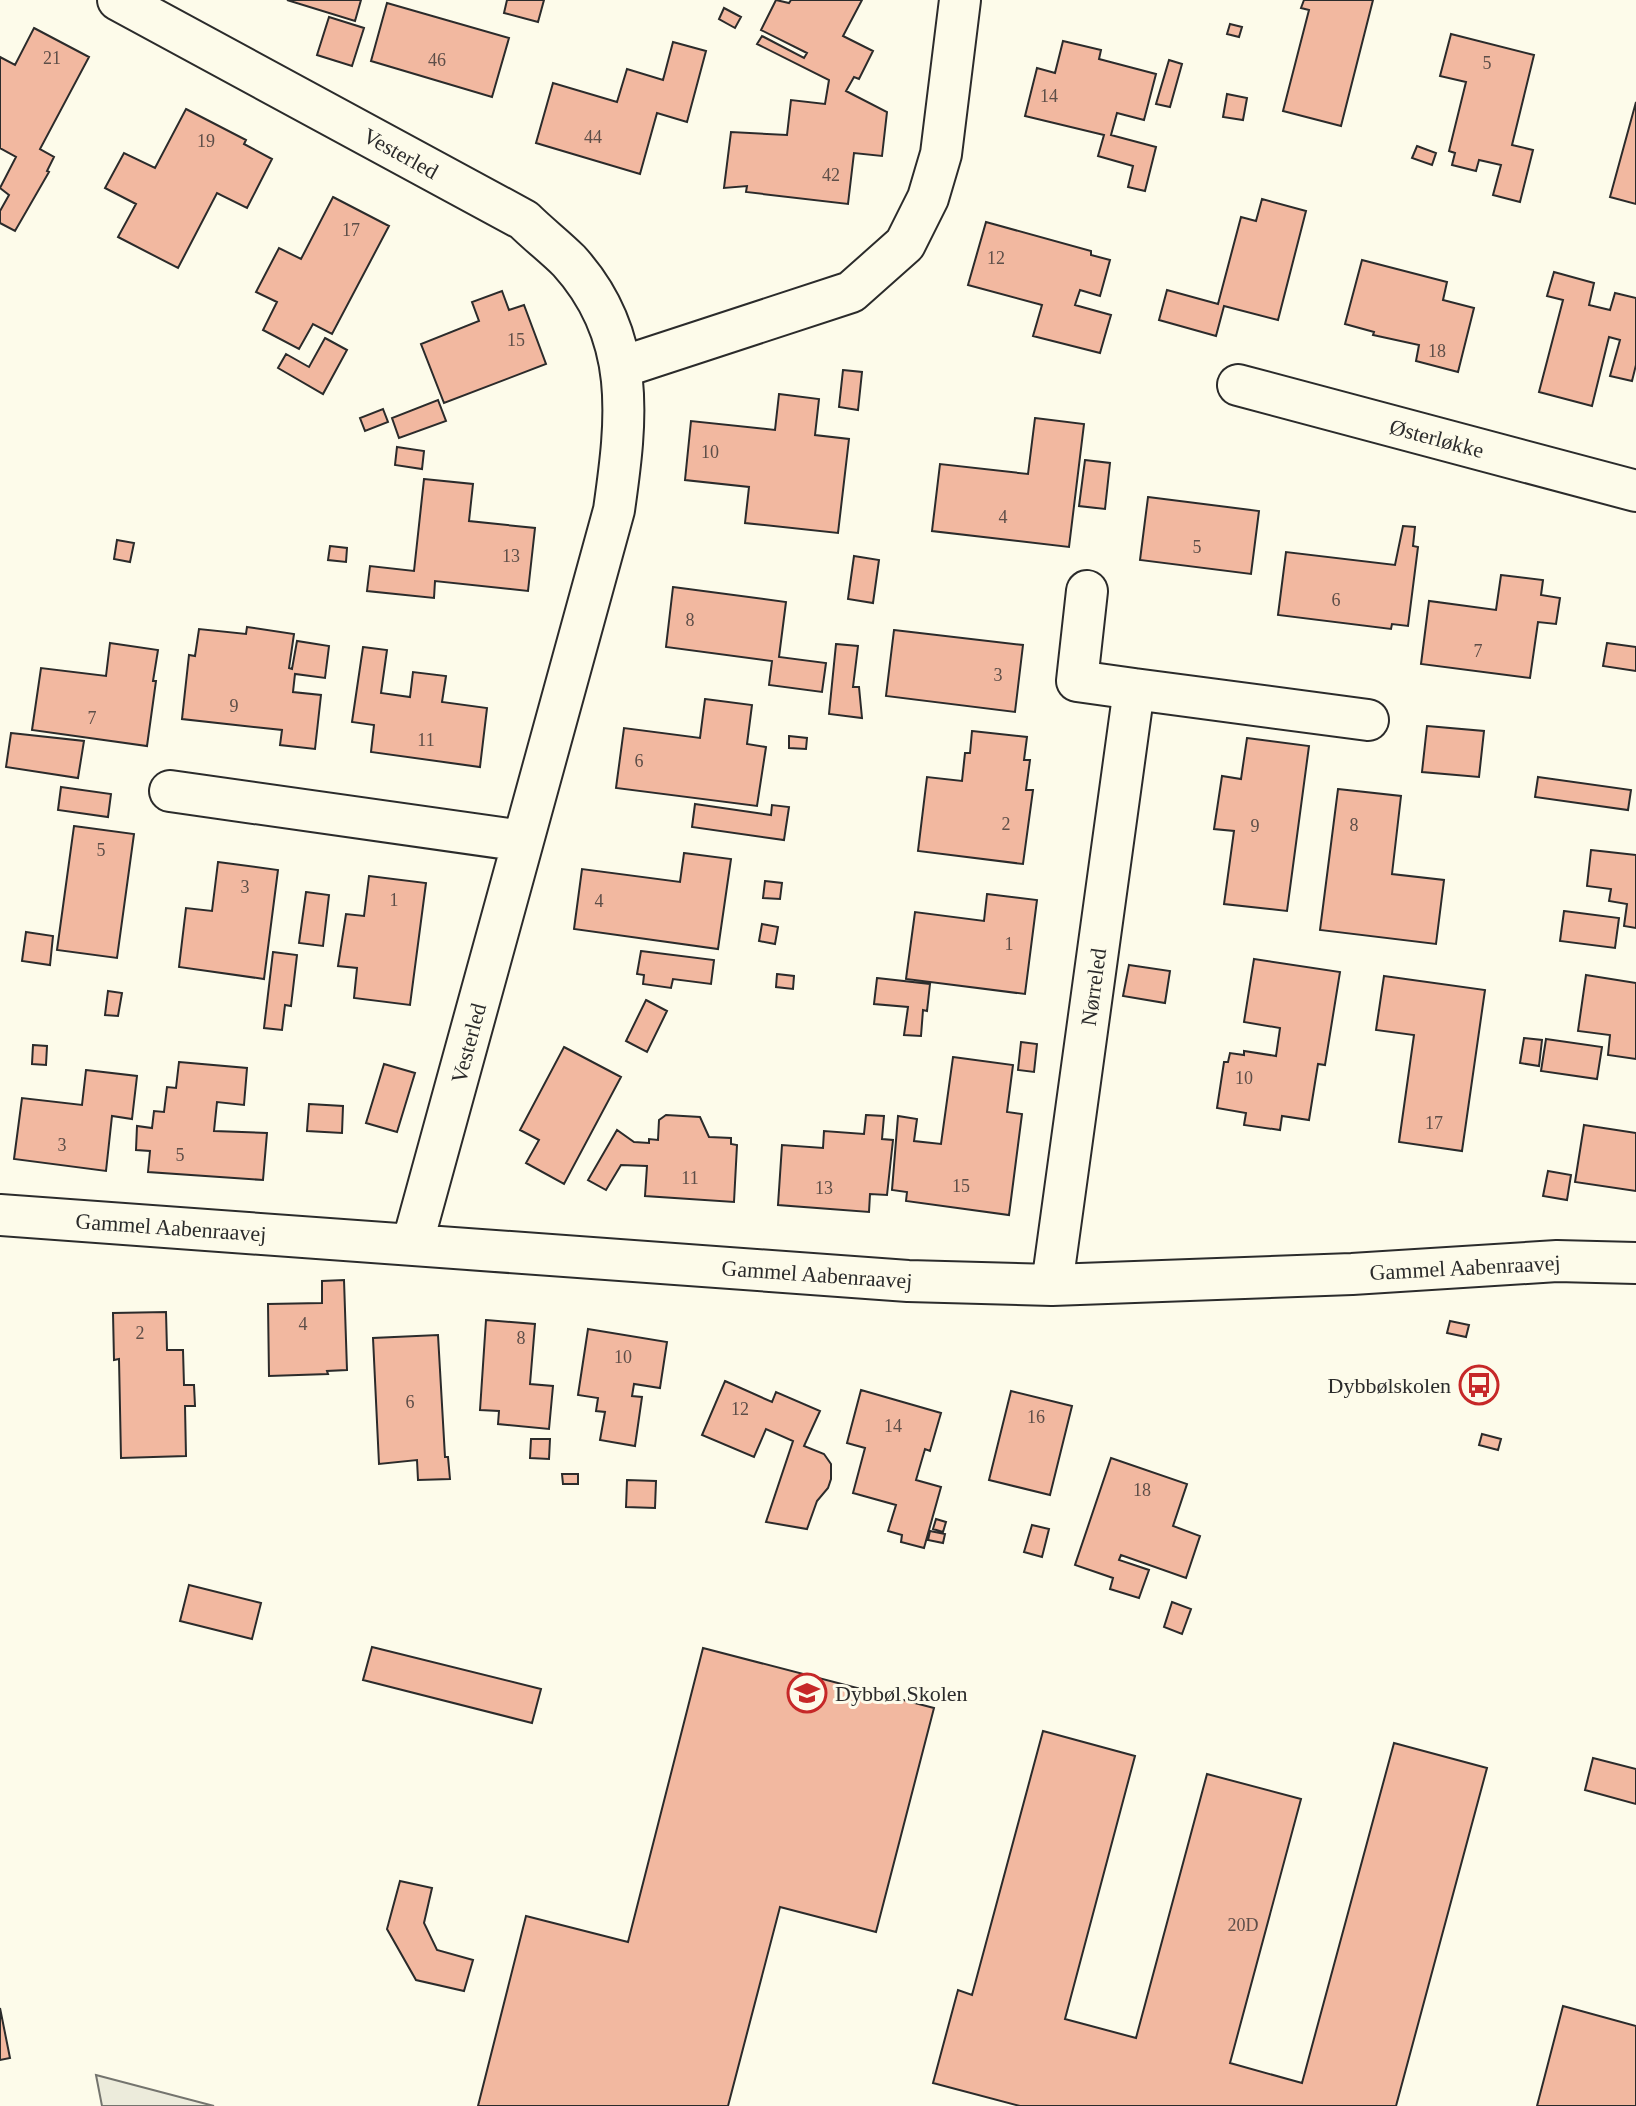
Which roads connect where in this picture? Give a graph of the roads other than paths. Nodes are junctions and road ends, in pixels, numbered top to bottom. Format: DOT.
graph roads {
  1 [pos="118,0"];
  2 [pos="960,0"];
  3 [pos="622,367"];
  4 [pos="1238,385"];
  5 [pos="1636,491"];
  6 [pos="1087,591"];
  7 [pos="1134,689"];
  8 [pos="1368,720"];
  9 [pos="170,791"];
  10 [pos="523,841"];
  11 [pos="0,1215"];
  12 [pos="412,1245"];
  13 [pos="1636,1263"];
  14 [pos="1052,1285"];
  1 -- 3 [label="street, Vesterled"];
  2 -- 3 [label="street"];
  3 -- 10 [label="street, Vesterled"];
  4 -- 5 [label="street, Østerløkke"];
  6 -- 7 [label="street"];
  7 -- 8 [label="street"];
  7 -- 14 [label="street, Nørreled"];
  9 -- 10 [label="street"];
  10 -- 12 [label="street, Vesterled"];
  11 -- 12 [label="street, Gammel Aabenraavej"];
  12 -- 14 [label="street, Gammel Aabenraavej"];
  13 -- 14 [label="street, Gammel Aabenraavej"];
}
